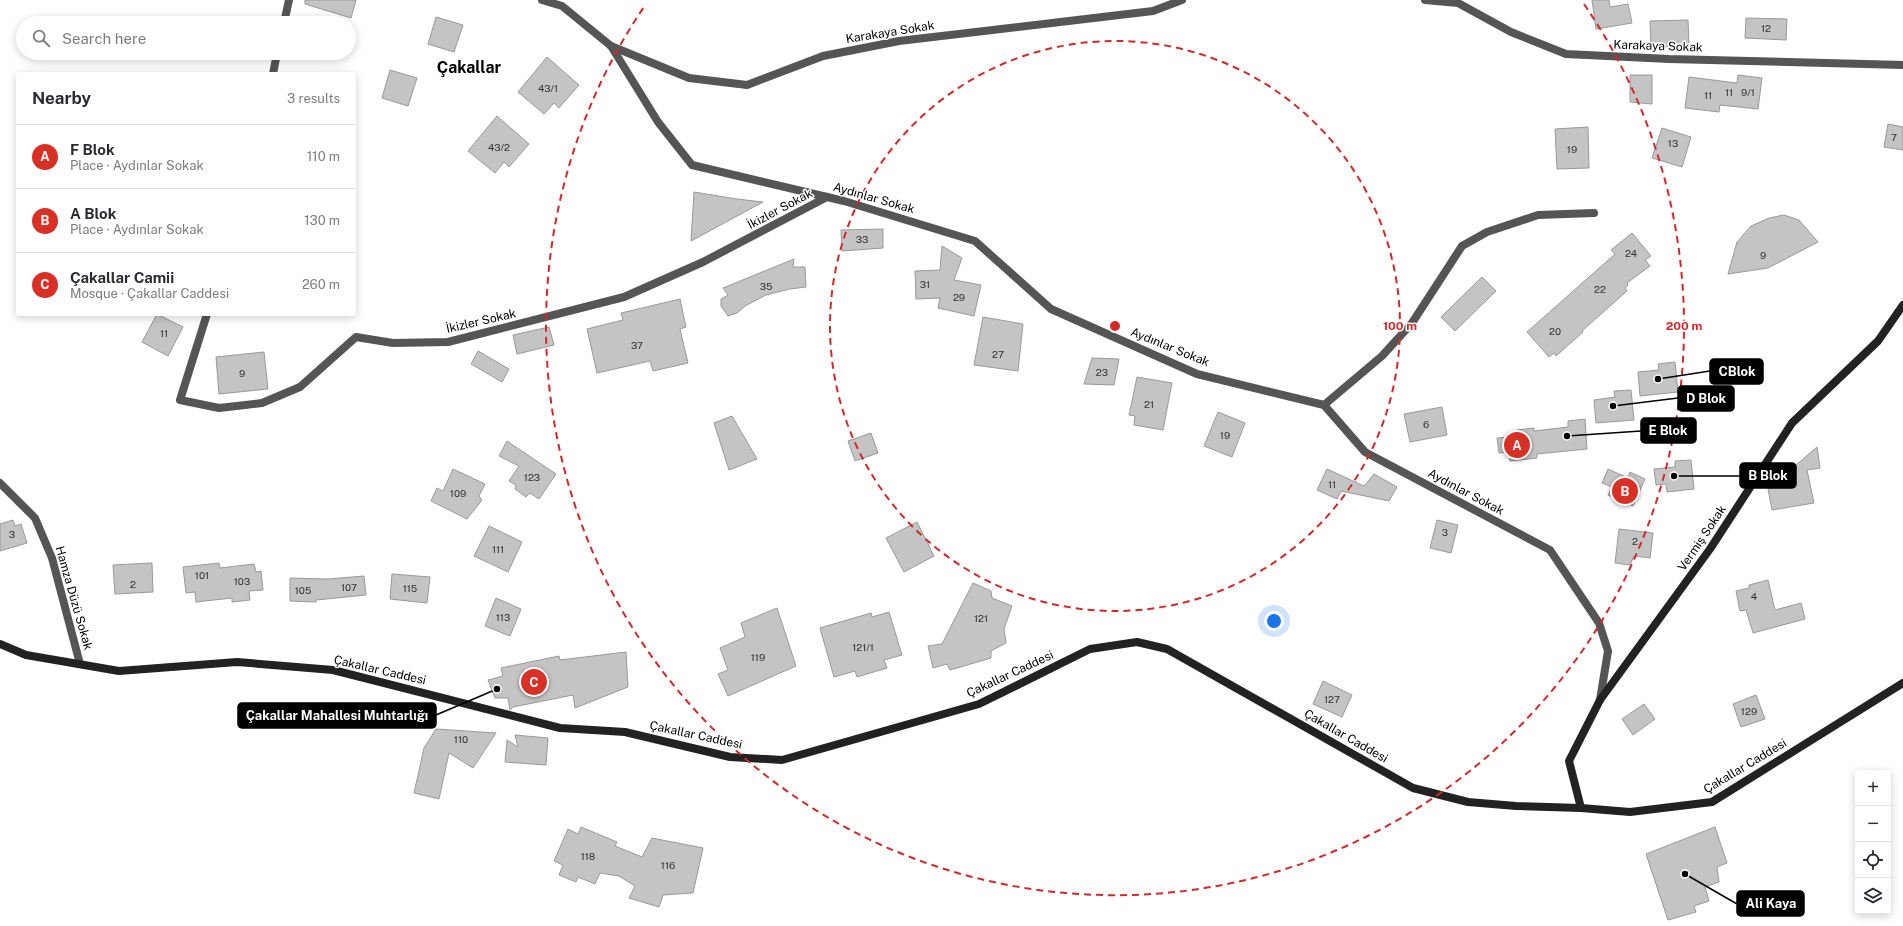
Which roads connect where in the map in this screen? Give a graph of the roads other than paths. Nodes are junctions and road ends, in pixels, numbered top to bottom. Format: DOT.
graph roads {
  1 [pos="289,0"];
  2 [pos="542,0"];
  3 [pos="1182,0"];
  4 [pos="1425,0"];
  5 [pos="286,16"];
  6 [pos="611,46"];
  7 [pos="276,60"];
  8 [pos="1903,65"];
  9 [pos="273,72"];
  10 [pos="827,197"];
  11 [pos="1594,213"];
  12 [pos="1903,305"];
  13 [pos="206,316"];
  14 [pos="1324,405"];
  15 [pos="0,483"];
  16 [pos="0,644"];
  17 [pos="80,664"];
  18 [pos="1903,683"];
  19 [pos="1600,700"];
  20 [pos="1581,808"];
  1 -- 5 [label="street"];
  2 -- 6 [label="street, Aydınlar Sokak"];
  3 -- 6 [label="street, Karakaya Sokak"];
  4 -- 8 [label="street, Karakaya Sokak"];
  6 -- 10 [label="street, Aydınlar Sokak"];
  7 -- 9 [label="street"];
  10 -- 13 [label="street, İkizler Sokak"];
  10 -- 14 [label="street, Aydınlar Sokak"];
  11 -- 14 [label="street"];
  12 -- 19 [label="street, Vermiş Sokak"];
  14 -- 19 [label="street, Aydınlar Sokak"];
  15 -- 17 [label="street, Hamza Düzü Sokak"];
  16 -- 17 [label="street, Çakallar Caddesi"];
  17 -- 20 [label="street, Çakallar Caddesi"];
  18 -- 20 [label="street, Çakallar Caddesi"];
  19 -- 20 [label="street, Vermiş Sokak"];
}
